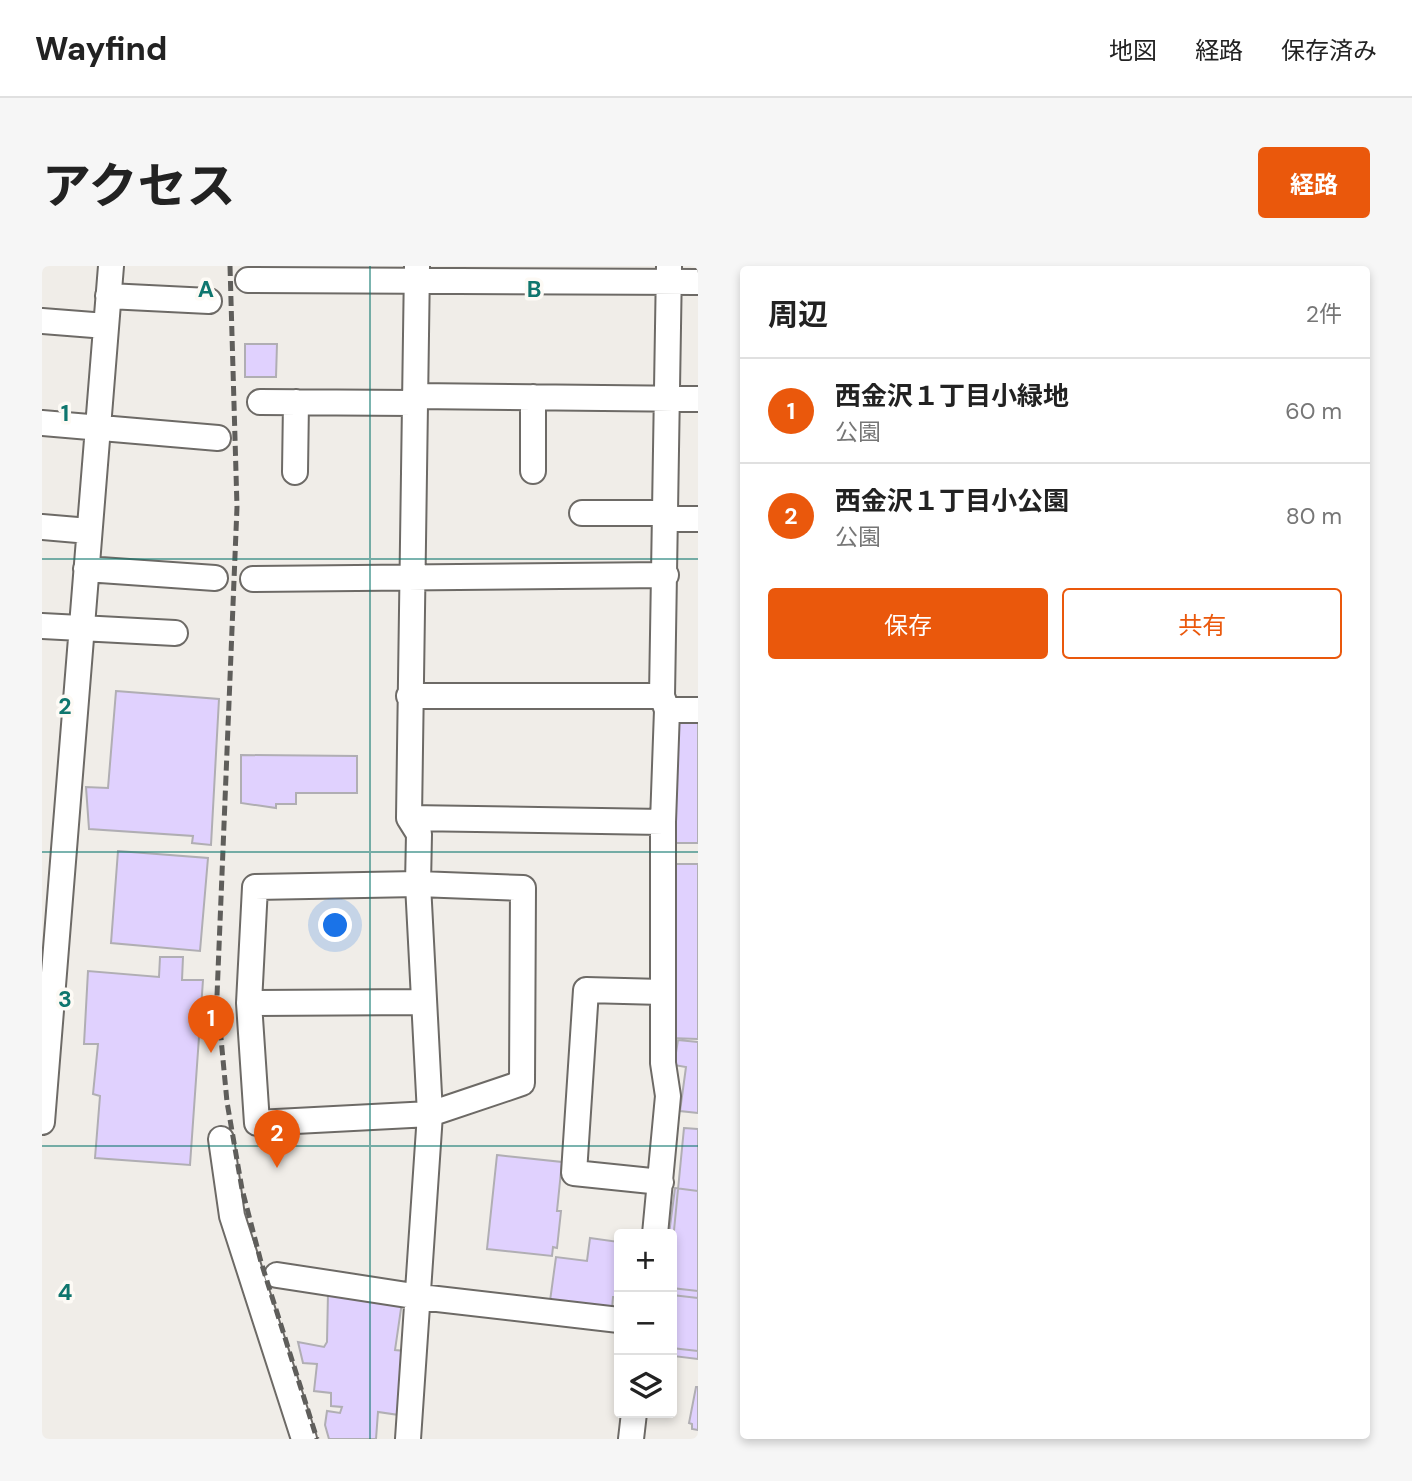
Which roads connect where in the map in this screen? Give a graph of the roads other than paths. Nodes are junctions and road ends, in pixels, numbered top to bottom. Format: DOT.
graph roads {
  1 [pos="111,266"];
  2 [pos="416,273"];
  3 [pos="669,274"];
  4 [pos="248,280"];
  5 [pos="698,282"];
  6 [pos="108,296"];
  7 [pos="209,301"];
  8 [pos="42,321"];
  9 [pos="106,326"];
  10 [pos="533,397"];
  11 [pos="414,399"];
  12 [pos="669,399"];
  13 [pos="698,399"];
  14 [pos="260,402"];
  15 [pos="296,402"];
  16 [pos="42,423"];
  17 [pos="97,427"];
  18 [pos="218,438"];
  19 [pos="533,471"];
  20 [pos="295,472"];
  21 [pos="582,513"];
  22 [pos="667,516"];
  23 [pos="698,519"];
  24 [pos="42,527"];
  25 [pos="89,531"];
  26 [pos="86,569"];
  27 [pos="666,575"];
  28 [pos="411,577"];
  29 [pos="215,578"];
  30 [pos="253,579"];
  31 [pos="42,626"];
  32 [pos="81,629"];
  33 [pos="175,633"];
  34 [pos="409,696"];
  35 [pos="664,703"];
  36 [pos="698,710"];
  37 [pos="409,818"];
  38 [pos="663,822"];
  39 [pos="418,884"];
  40 [pos="662,992"];
  41 [pos="424,1002"];
  42 [pos="249,1003"];
  43 [pos="45,1044"];
  44 [pos="430,1114"];
  45 [pos="42,1122"];
  46 [pos="221,1139"];
  47 [pos="661,1182"];
  48 [pos="656,1229"];
  49 [pos="277,1275"];
  50 [pos="420,1297"];
  51 [pos="614,1319"];
  52 [pos="633,1418"];
  53 [pos="304,1439"];
  54 [pos="408,1439"];
  55 [pos="631,1439"];
  1 -- 6 [label="street"];
  2 -- 3 [label="street"];
  2 -- 4 [label="street"];
  2 -- 11 [label="street"];
  3 -- 5 [label="street"];
  3 -- 12 [label="street"];
  6 -- 7 [label="street"];
  6 -- 9 [label="street"];
  8 -- 9 [label="street"];
  9 -- 17 [label="street"];
  10 -- 11 [label="street"];
  10 -- 12 [label="street"];
  10 -- 19 [label="street"];
  11 -- 15 [label="street"];
  11 -- 28 [label="street"];
  12 -- 13 [label="street"];
  12 -- 22 [label="street"];
  14 -- 15 [label="street"];
  15 -- 20 [label="street"];
  16 -- 17 [label="street"];
  17 -- 18 [label="street"];
  17 -- 25 [label="street"];
  21 -- 22 [label="street"];
  22 -- 23 [label="street"];
  22 -- 27 [label="street"];
  24 -- 25 [label="street"];
  25 -- 26 [label="street"];
  26 -- 29 [label="street"];
  26 -- 32 [label="street"];
  27 -- 28 [label="street"];
  27 -- 35 [label="street"];
  28 -- 30 [label="street"];
  28 -- 34 [label="street"];
  31 -- 32 [label="street"];
  32 -- 33 [label="street"];
  32 -- 43 [label="street"];
  34 -- 35 [label="street"];
  34 -- 37 [label="street"];
  35 -- 36 [label="street"];
  35 -- 38 [label="street"];
  37 -- 38 [label="street"];
  37 -- 39 [label="street"];
  38 -- 40 [label="street"];
  39 -- 41 [label="street"];
  39 -- 42 [label="street"];
  39 -- 44 [label="street"];
  40 -- 47 [label="street"];
  40 -- 47 [label="street"];
  41 -- 42 [label="street"];
  41 -- 44 [label="street"];
  42 -- 44 [label="street"];
  43 -- 45 [label="street"];
  44 -- 50 [label="street"];
  46 -- 53 [label="street"];
  47 -- 48 [label="street"];
  49 -- 50 [label="street"];
  50 -- 51 [label="street"];
  50 -- 54 [label="street"];
  52 -- 55 [label="street"];
}
